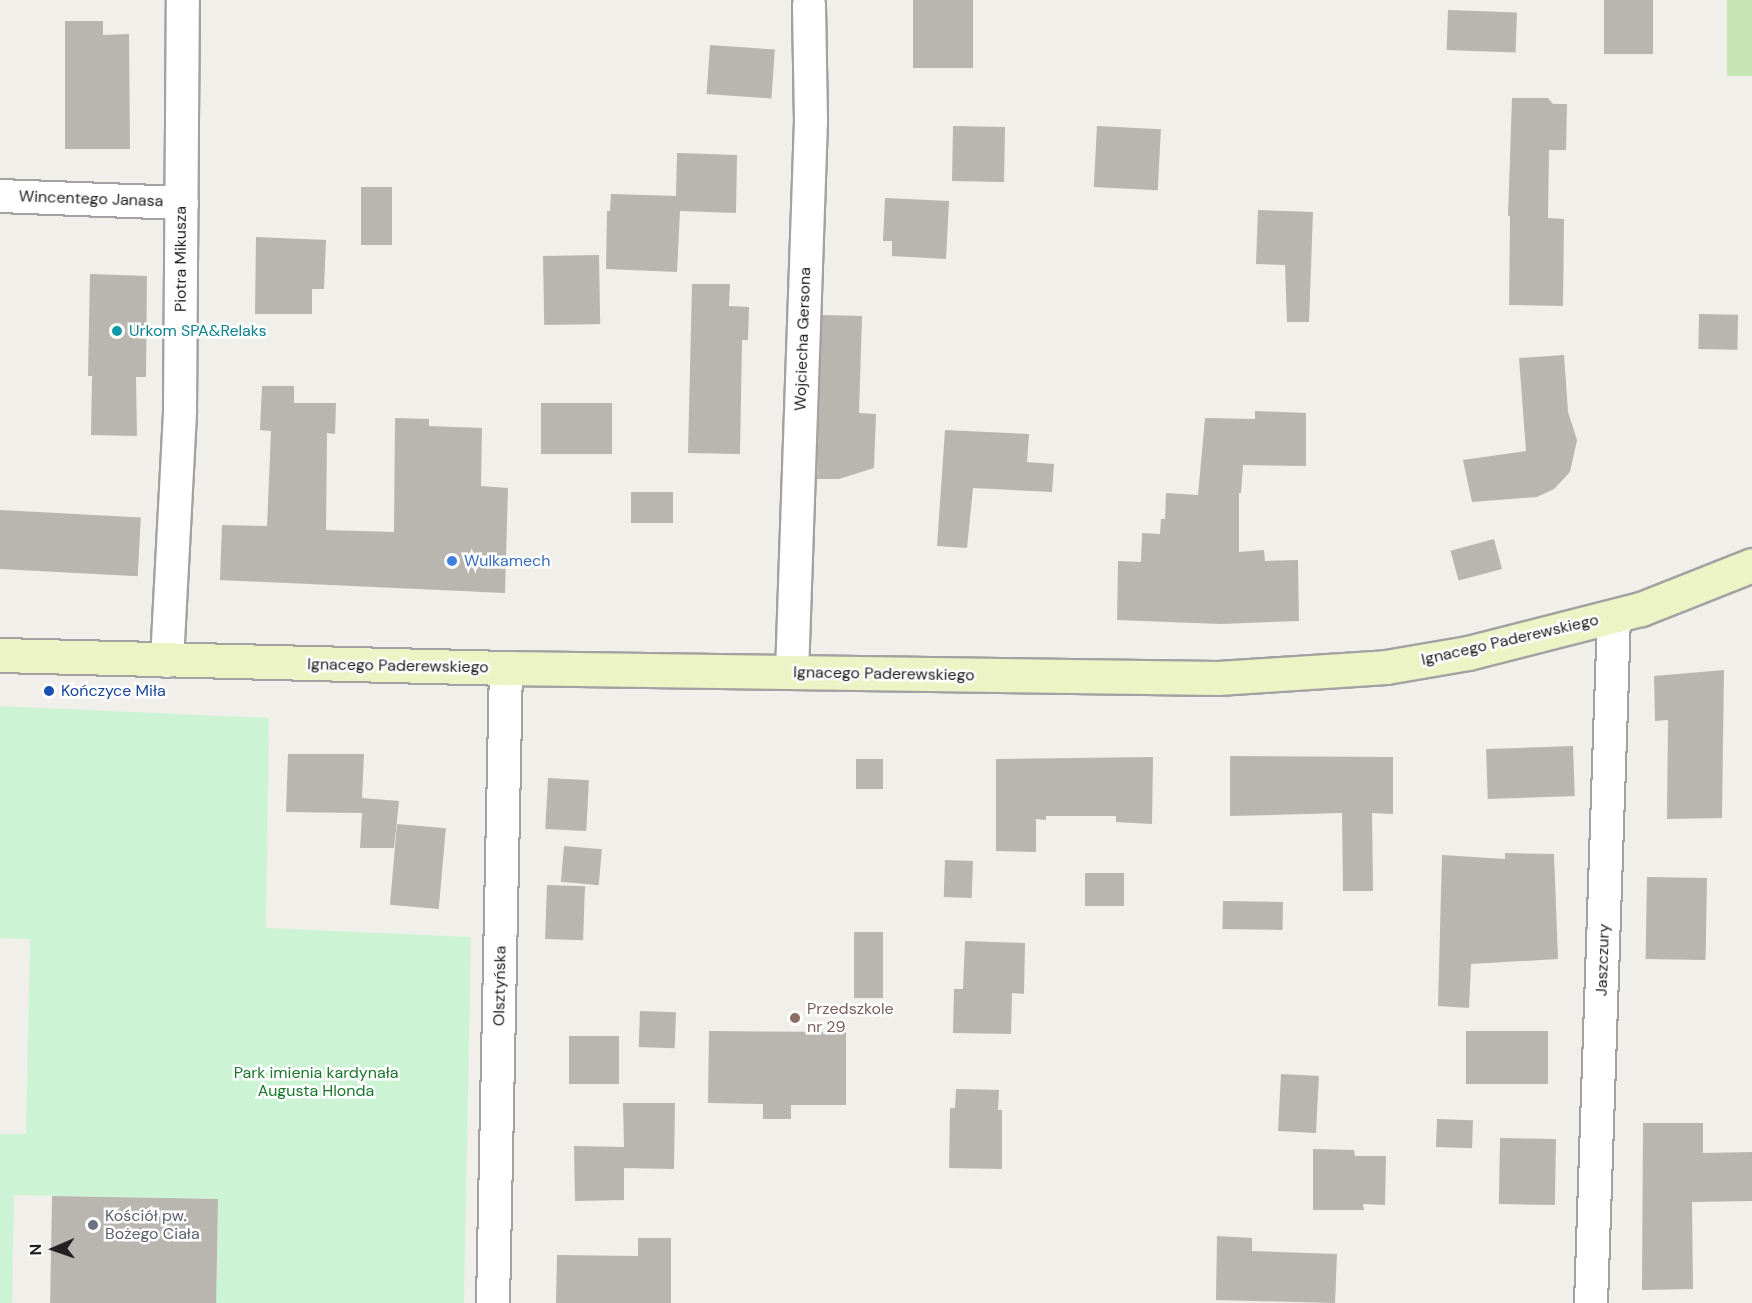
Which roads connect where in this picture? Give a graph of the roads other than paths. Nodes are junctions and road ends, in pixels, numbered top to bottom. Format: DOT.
graph roads {
  1 [pos="183,0"];
  2 [pos="809,5"];
  3 [pos="0,196"];
  4 [pos="182,203"];
  5 [pos="1752,565"];
  6 [pos="1614,617"];
  7 [pos="0,655"];
  8 [pos="167,661"];
  9 [pos="506,668"];
  10 [pos="792,673"];
  11 [pos="494,1303"];
  12 [pos="1591,1303"];
  1 -- 4 [label="street, Piotra Mikusza"];
  2 -- 10 [label="street, Wojciecha Gersona"];
  3 -- 4 [label="street, Wincentego Janasa"];
  4 -- 8 [label="street, Piotra Mikusza"];
  5 -- 6 [label="main road, Ignacego Paderewskiego"];
  6 -- 10 [label="main road, Ignacego Paderewskiego"];
  6 -- 12 [label="street, Jaszczury"];
  7 -- 8 [label="main road, Ignacego Paderewskiego"];
  8 -- 9 [label="main road, Ignacego Paderewskiego"];
  9 -- 10 [label="main road, Ignacego Paderewskiego"];
  9 -- 11 [label="street, Olsztyńska"];
}
